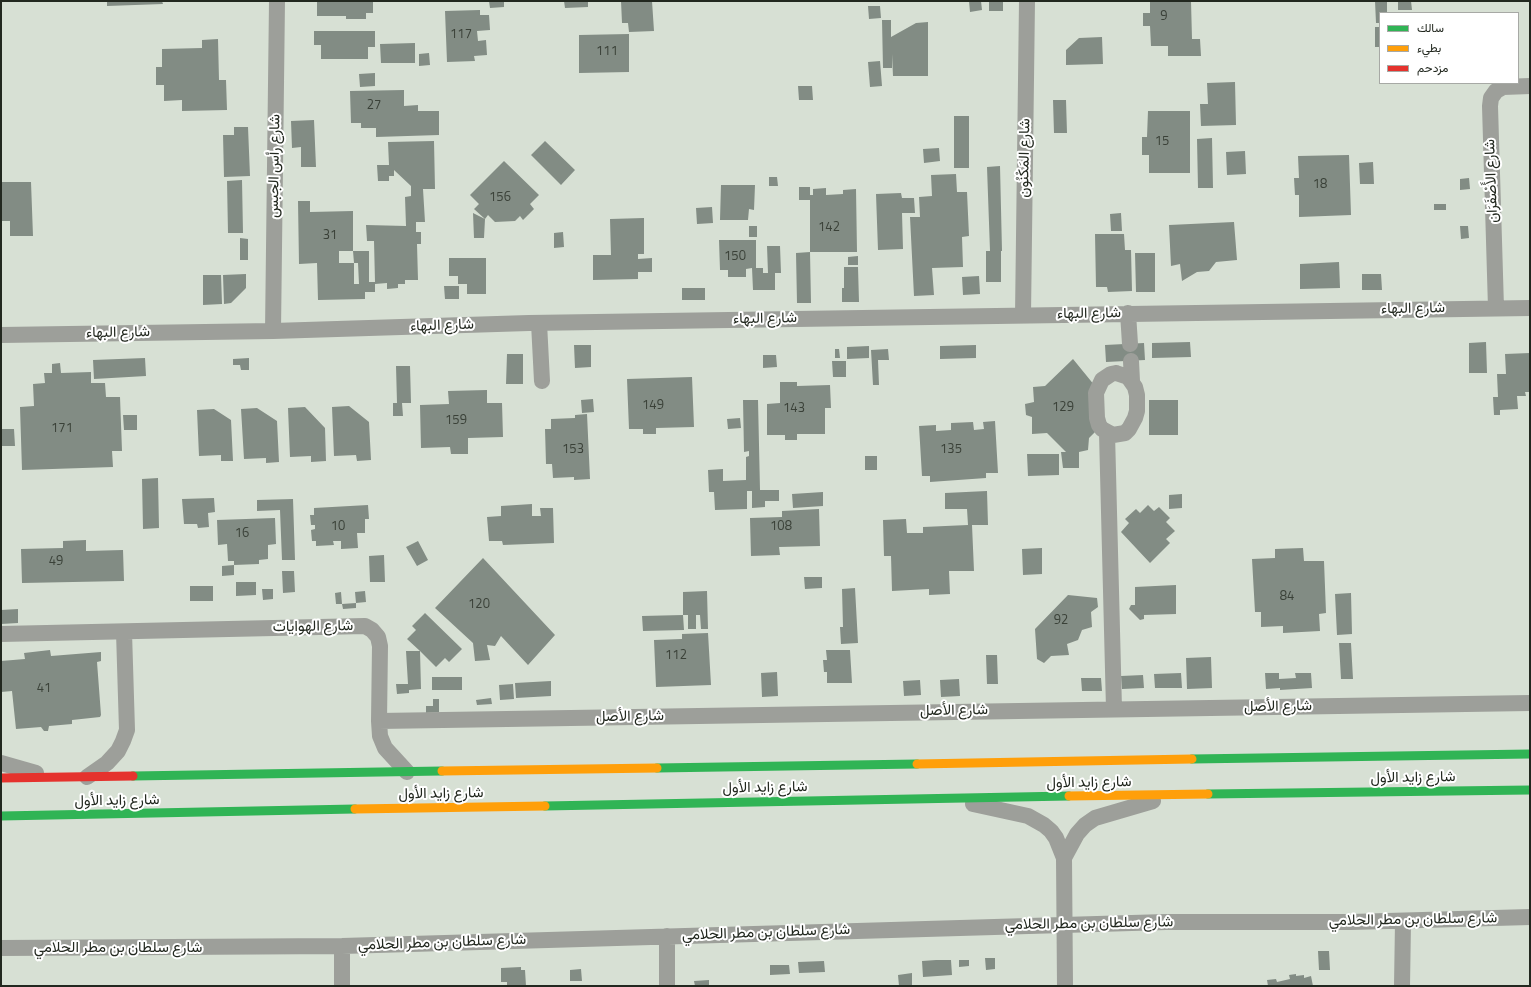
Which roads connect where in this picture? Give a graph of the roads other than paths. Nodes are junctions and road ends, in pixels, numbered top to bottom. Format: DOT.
graph roads {
  1 [pos="276,1"];
  2 [pos="1027,1"];
  3 [pos="1530,86"];
  4 [pos="1496,308"];
  5 [pos="1530,308"];
  6 [pos="1128,313"];
  7 [pos="1024,315"];
  8 [pos="539,323"];
  9 [pos="273,331"];
  10 [pos="1,335"];
  11 [pos="1130,344"];
  12 [pos="1131,361"];
  13 [pos="542,381"];
  14 [pos="1132,381"];
  15 [pos="1107,433"];
  16 [pos="124,632"];
  17 [pos="1,634"];
  18 [pos="1530,703"];
  19 [pos="1114,709"];
  20 [pos="379,721"];
  21 [pos="1530,754"];
  22 [pos="1,763"];
  23 [pos="407,772"];
  24 [pos="87,777"];
  25 [pos="1,778"];
  26 [pos="55,778"];
  27 [pos="1530,790"];
  28 [pos="1172,796"];
  29 [pos="942,798"];
  30 [pos="1,816"];
  31 [pos="1064,858"];
  32 [pos="1530,917"];
  33 [pos="1403,922"];
  34 [pos="1064,925"];
  35 [pos="667,936"];
  36 [pos="342,946"];
  37 [pos="1,948"];
  38 [pos="342,986"];
  39 [pos="667,986"];
  40 [pos="1065,986"];
  41 [pos="1402,986"];
  1 -- 9 [label="street, شارع رأس الجبس"];
  2 -- 7 [label="street, شارع المَكْنُون"];
  3 -- 4 [label="street, شارع الأَصْفَرَان"];
  4 -- 5 [label="street, شارع البهاء"];
  4 -- 6 [label="street, شارع البهاء"];
  6 -- 7 [label="street, شارع البهاء"];
  6 -- 11 [label="street"];
  7 -- 8 [label="street, شارع البهاء"];
  8 -- 9 [label="street, شارع البهاء"];
  8 -- 13 [label="street"];
  9 -- 10 [label="street, شارع البهاء"];
  12 -- 14 [label="street"];
  14 -- 15 [label="street"];
  14 -- 15 [label="street"];
  15 -- 19 [label="street"];
  16 -- 17 [label="street, شارع الهوايات"];
  16 -- 20 [label="street, شارع الهوايات"];
  16 -- 24 [label="street"];
  18 -- 19 [label="street, شارع الأصل"];
  19 -- 20 [label="street, شارع الأصل"];
  20 -- 23 [label="street, شارع الهوايات"];
  21 -- 23 [label="main road, شارع زايد الأول"];
  22 -- 26 [label="street"];
  23 -- 24 [label="main road, شارع زايد الأول"];
  24 -- 26 [label="main road, شارع زايد الأول"];
  25 -- 26 [label="main road, شارع زايد الأول"];
  27 -- 28 [label="main road, شارع زايد الأول"];
  28 -- 29 [label="main road, شارع زايد الأول"];
  28 -- 31 [label="street"];
  29 -- 30 [label="main road, شارع زايد الأول"];
  29 -- 31 [label="street"];
  31 -- 34 [label="street"];
  32 -- 33 [label="street, شارع سلطان بن مطر الحلامي"];
  33 -- 34 [label="street, شارع سلطان بن مطر الحلامي"];
  33 -- 41 [label="street"];
  34 -- 35 [label="street, شارع سلطان بن مطر الحلامي"];
  34 -- 40 [label="street"];
  35 -- 36 [label="street, شارع سلطان بن مطر الحلامي"];
  35 -- 39 [label="street"];
  36 -- 37 [label="street, شارع سلطان بن مطر الحلامي"];
  36 -- 38 [label="street"];
}
